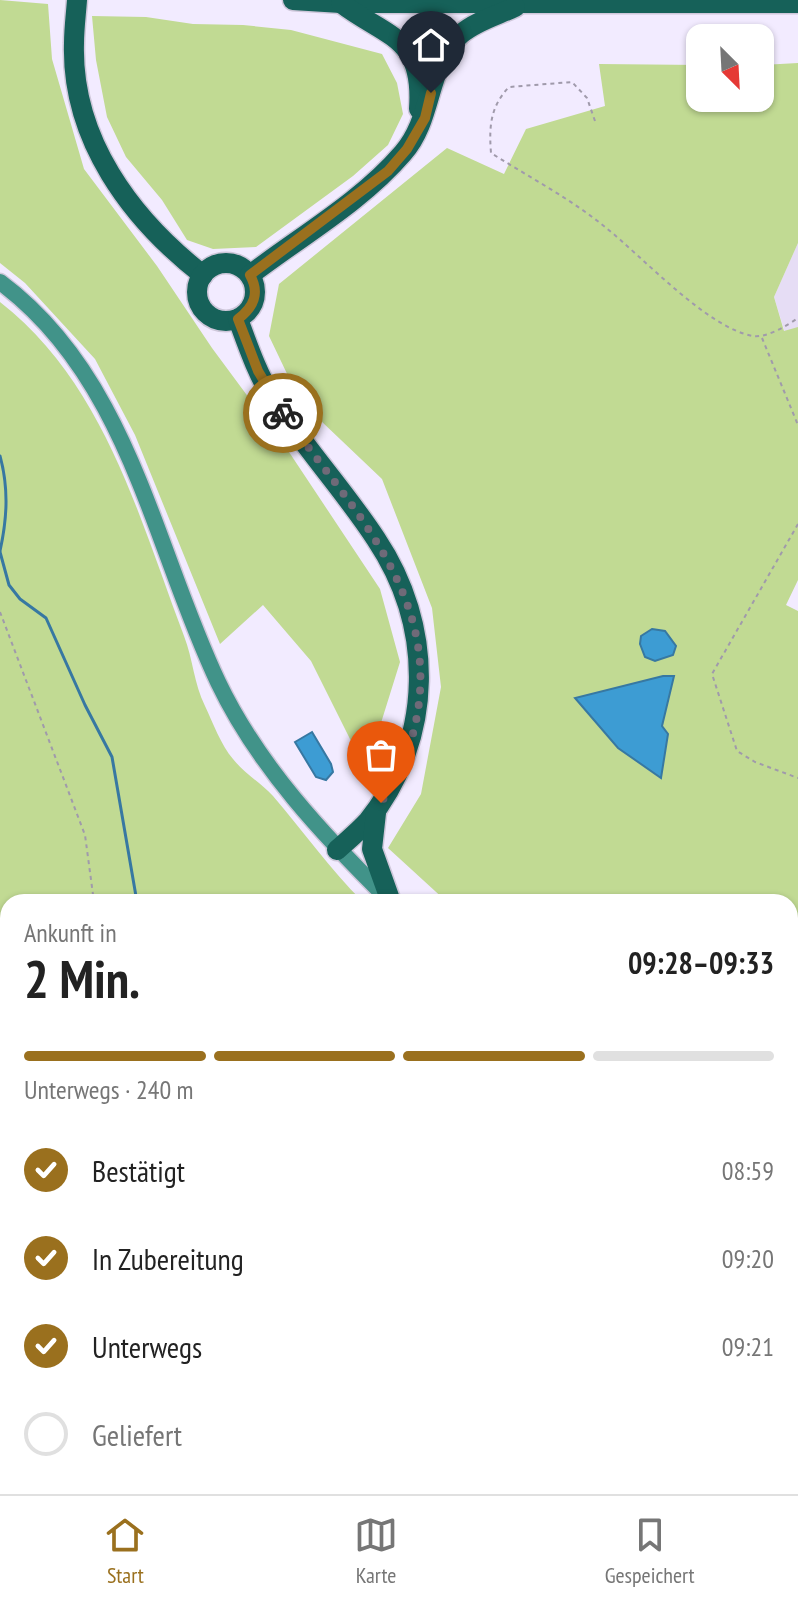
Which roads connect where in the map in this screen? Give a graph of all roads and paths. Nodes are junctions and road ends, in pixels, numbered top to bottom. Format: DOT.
graph roads {
  1 [pos="77,0"];
  2 [pos="293,0"];
  3 [pos="341,3"];
  4 [pos="523,3"];
  5 [pos="798,3"];
  6 [pos="595,121"];
  7 [pos="416,132"];
  8 [pos="203,275"];
  9 [pos="250,275"];
  10 [pos="0,282"];
  11 [pos="798,318"];
  12 [pos="238,319"];
  13 [pos="762,337"];
  14 [pos="798,425"];
  15 [pos="798,524"];
  16 [pos="0,612"];
  17 [pos="798,778"];
  18 [pos="377,809"];
  19 [pos="337,850"];
  20 [pos="93,894"];
  21 [pos="383,894"];
  22 [pos="388,894"];
  1 -- 8 [label="highway"];
  2 -- 3 [label="highway"];
  3 -- 4 [label="highway"];
  3 -- 7 [label="highway"];
  4 -- 5 [label="highway"];
  4 -- 7 [label="highway"];
  6 -- 13 [label="path"];
  7 -- 9 [label="highway"];
  8 -- 9 [label="highway"];
  8 -- 12 [label="highway"];
  9 -- 12 [label="highway"];
  10 -- 19 [label="main road"];
  11 -- 13 [label="path"];
  12 -- 18 [label="highway"];
  13 -- 14 [label="path"];
  15 -- 17 [label="path"];
  16 -- 20 [label="path"];
  18 -- 19 [label="highway"];
  18 -- 22 [label="highway"];
  19 -- 21 [label="main road"];
}
